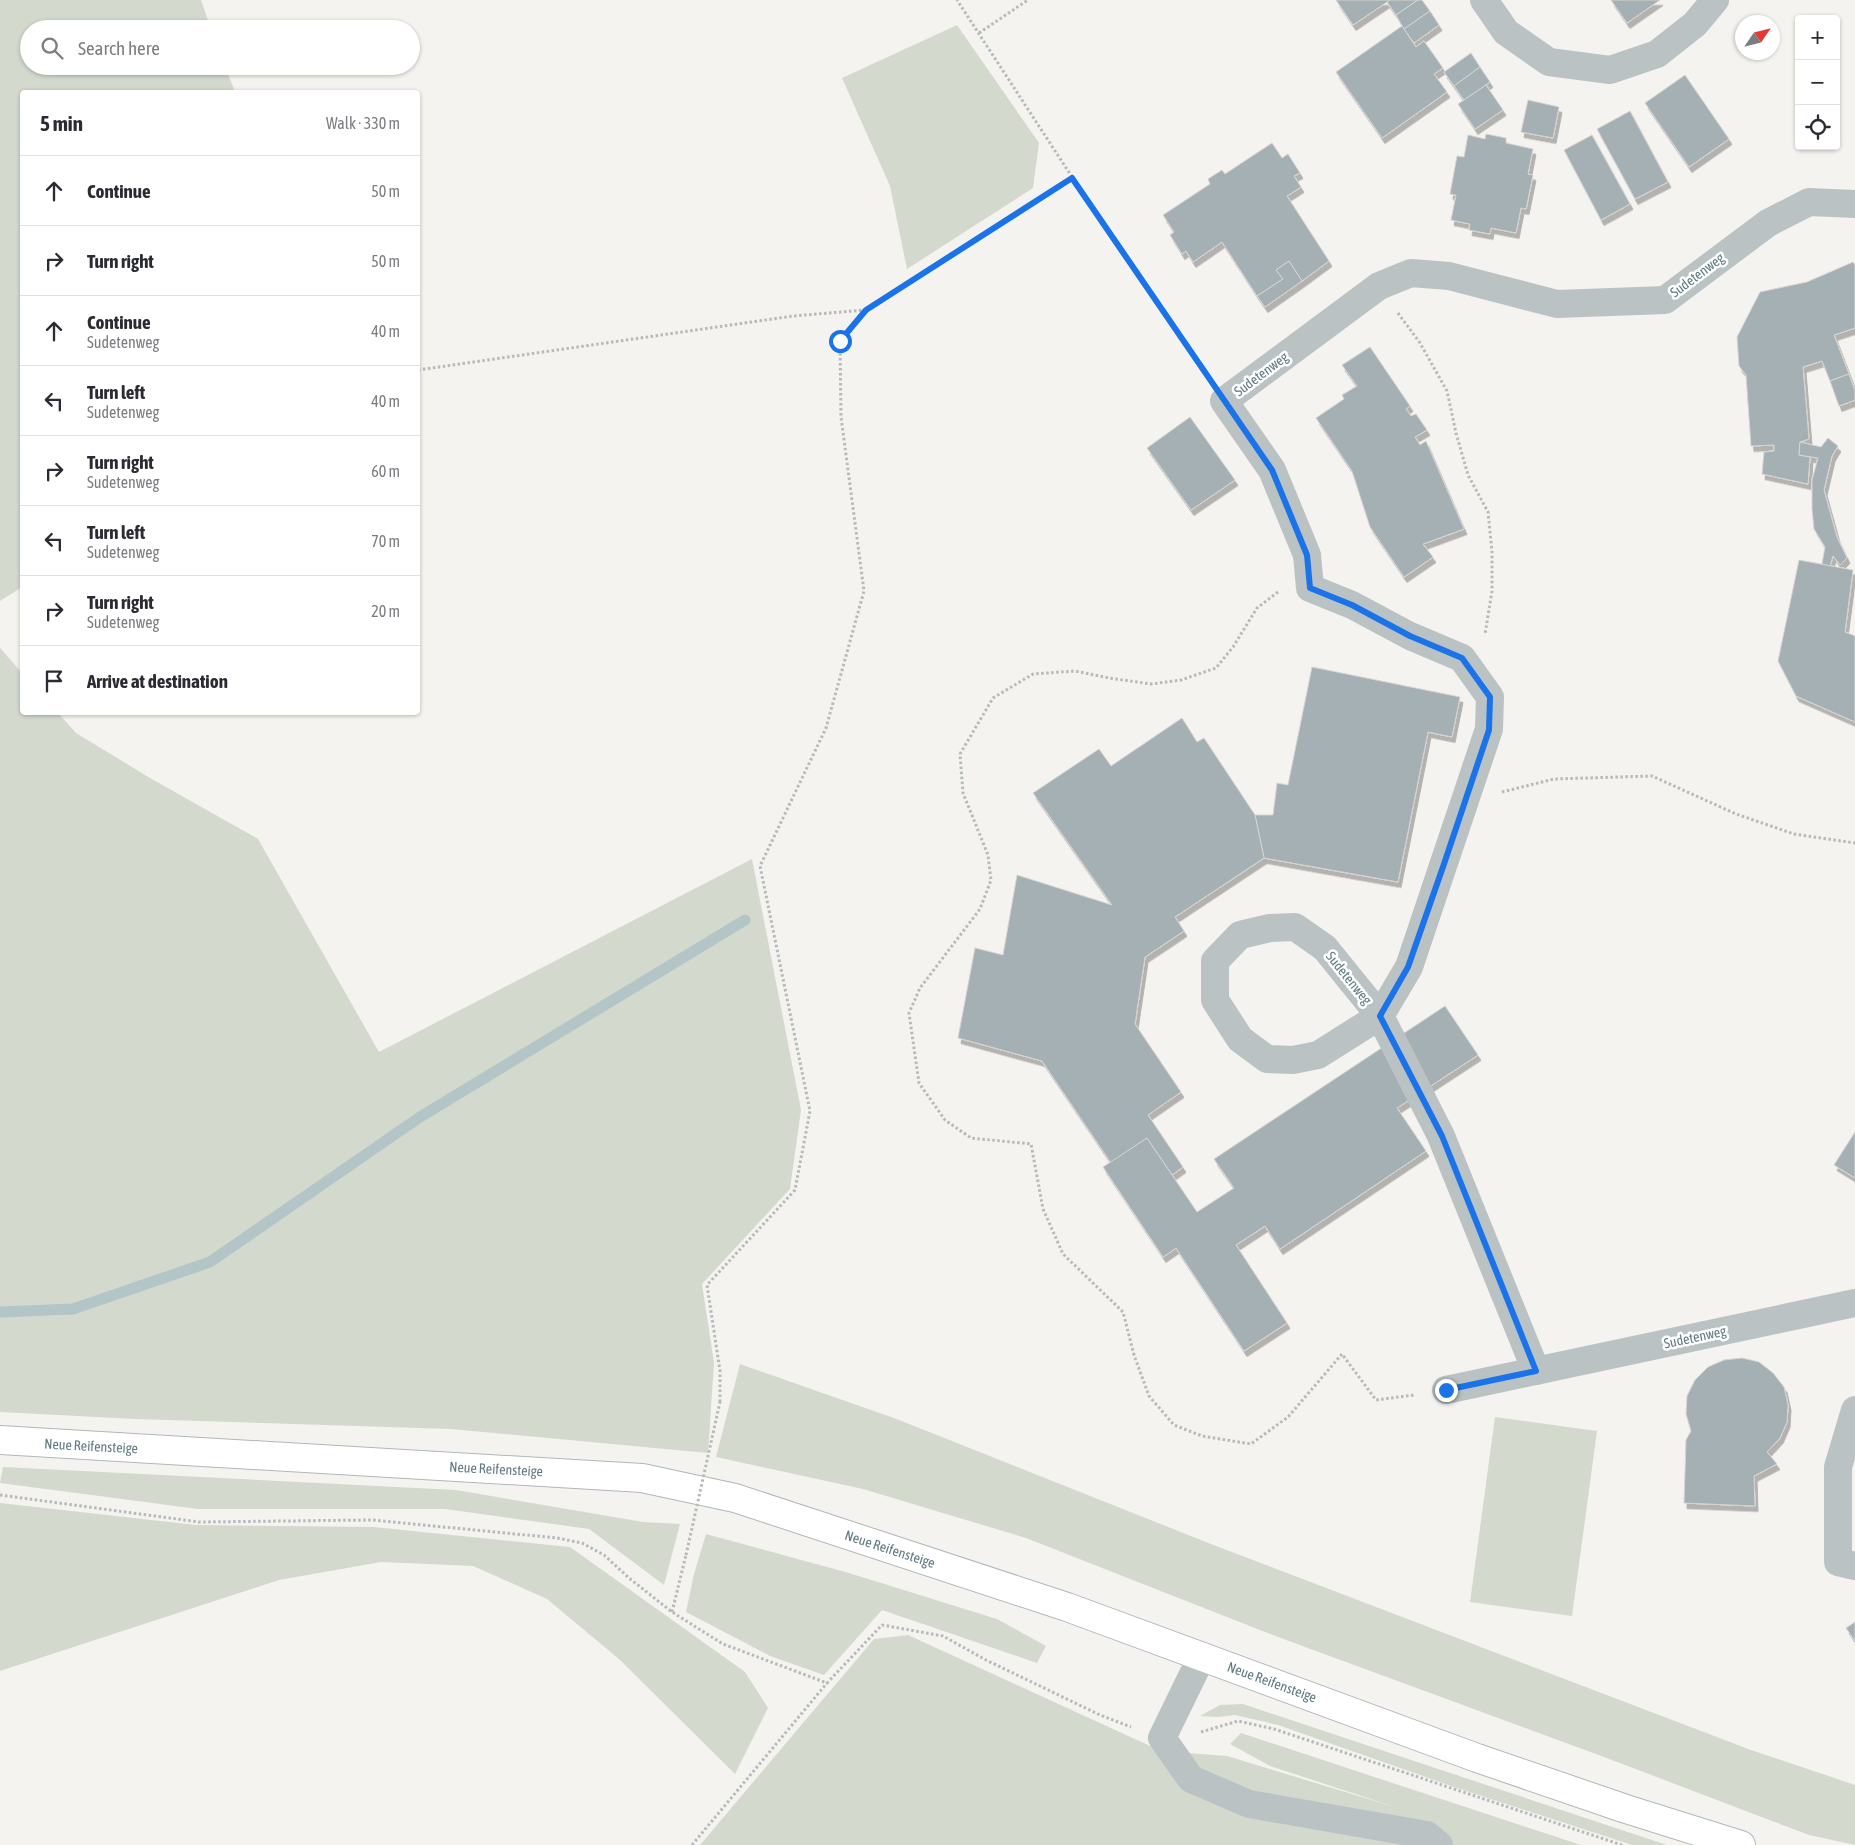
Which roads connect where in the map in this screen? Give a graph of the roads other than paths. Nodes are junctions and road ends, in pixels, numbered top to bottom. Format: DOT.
graph roads {
  1 [pos="1484,0"];
  2 [pos="1715,0"];
  3 [pos="1855,204"];
  4 [pos="1380,1016"];
  5 [pos="1855,1303"];
  6 [pos="1536,1371"];
  7 [pos="1446,1390"];
  8 [pos="1855,1410"];
  9 [pos="0,1440"];
  10 [pos="1855,1566"];
  11 [pos="1202,1656"];
  12 [pos="1439,1845"];
  13 [pos="1741,1845"];
  1 -- 2 [label="street"];
  3 -- 4 [label="street, Sudetenweg"];
  4 -- 4 [label="street, Sudetenweg"];
  4 -- 6 [label="street, Sudetenweg"];
  5 -- 6 [label="street, Sudetenweg"];
  6 -- 7 [label="street, Sudetenweg"];
  8 -- 10 [label="street"];
  9 -- 11 [label="main road, Neue Reifensteige"];
  11 -- 12 [label="street"];
  11 -- 13 [label="main road, Neue Reifensteige"];
}
